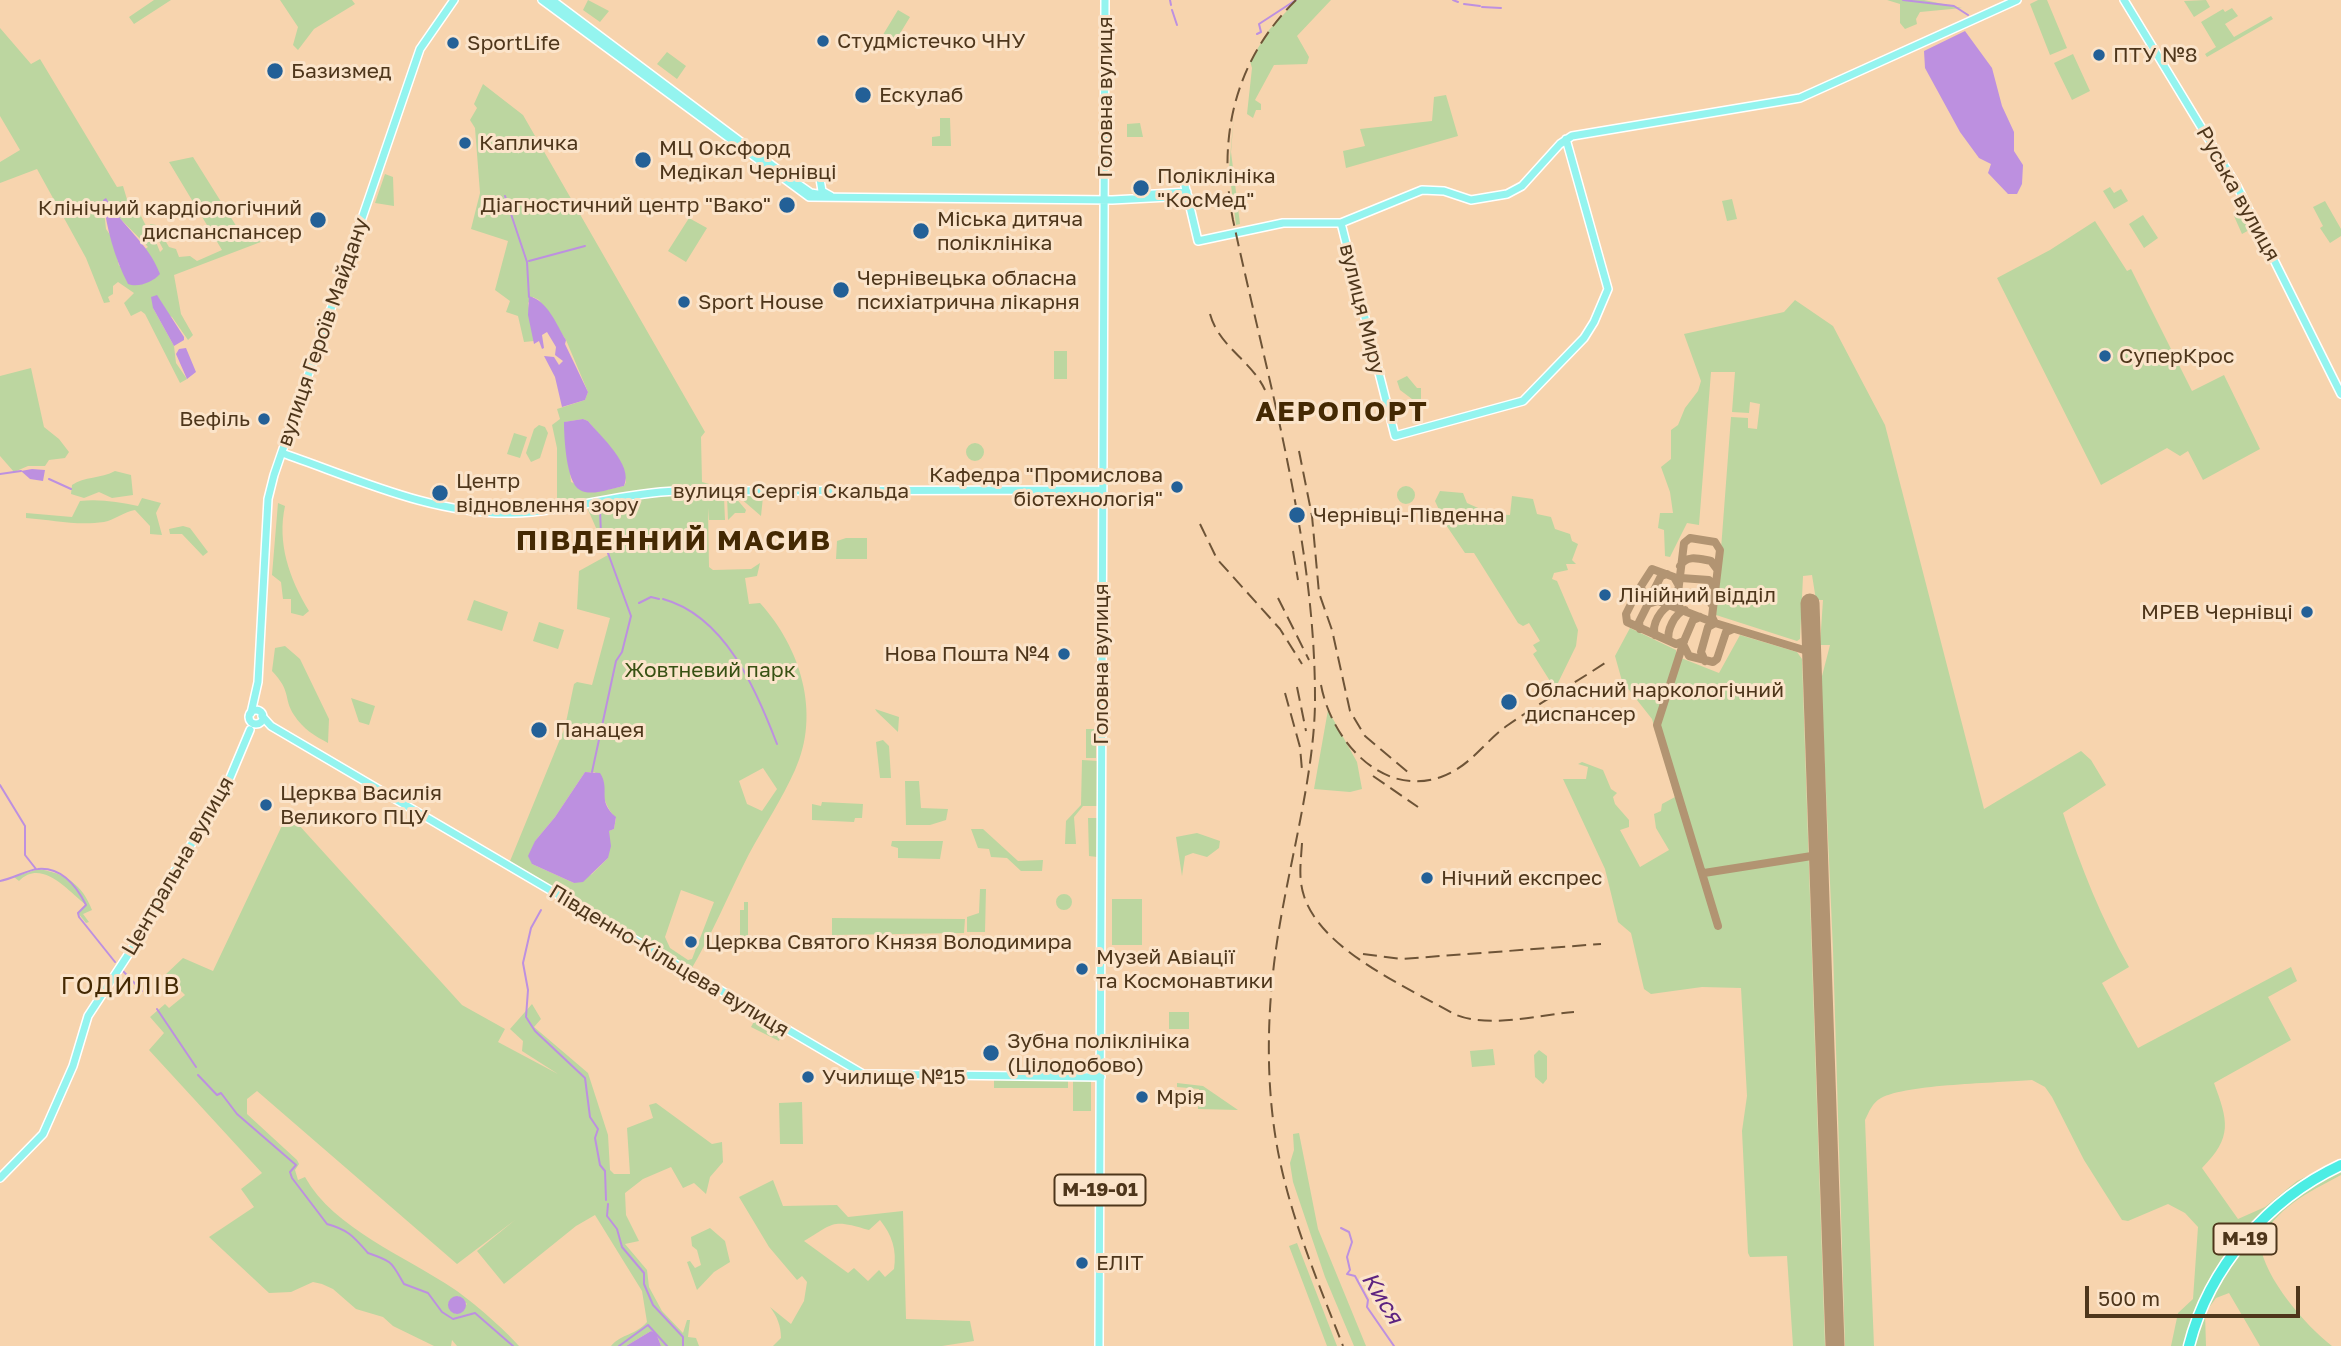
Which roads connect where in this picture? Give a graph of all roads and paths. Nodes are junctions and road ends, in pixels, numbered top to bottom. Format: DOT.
graph roads {
  1 [pos="454,0"];
  2 [pos="542,0"];
  3 [pos="552,0"];
  4 [pos="1105,0"];
  5 [pos="2017,0"];
  6 [pos="2124,0"];
  7 [pos="1566,139"];
  8 [pos="820,179"];
  9 [pos="831,196"];
  10 [pos="1104,197"];
  11 [pos="1340,223"];
  12 [pos="2341,394"];
  13 [pos="282,453"];
  14 [pos="1102,491"];
  15 [pos="258,682"];
  16 [pos="261,718"];
  17 [pos="250,730"];
  18 [pos="1101,1077"];
  19 [pos="2341,1165"];
  20 [pos="0,1178"];
  21 [pos="1100,1346"];
  22 [pos="2189,1346"];
  1 -- 13 [label="main road, вулиця Героїв Майдану"];
  2 -- 10 [label="main road"];
  3 -- 9 [label="main road"];
  4 -- 10 [label="main road, Головна вулиця"];
  5 -- 7 [label="main road"];
  6 -- 12 [label="main road, Руська вулиця"];
  7 -- 11 [label="main road"];
  7 -- 11 [label="main road, вулиця Миру"];
  8 -- 9 [label="main road"];
  9 -- 10 [label="main road"];
  10 -- 11 [label="main road"];
  10 -- 14 [label="main road, Головна вулиця"];
  13 -- 14 [label="main road, вулиця Сергія Скальда"];
  13 -- 15 [label="main road, вулиця Героїв Майдану"];
  14 -- 18 [label="main road, Головна вулиця"];
  15 -- 16 [label="main road"];
  15 -- 16 [label="main road"];
  16 -- 18 [label="main road, Південно-Кільцева вулиця"];
  17 -- 20 [label="main road, Центральна вулиця"];
  18 -- 21 [label="main road, Головна вулиця / М-19-01"];
  19 -- 22 [label="highway, М-19"];
}
